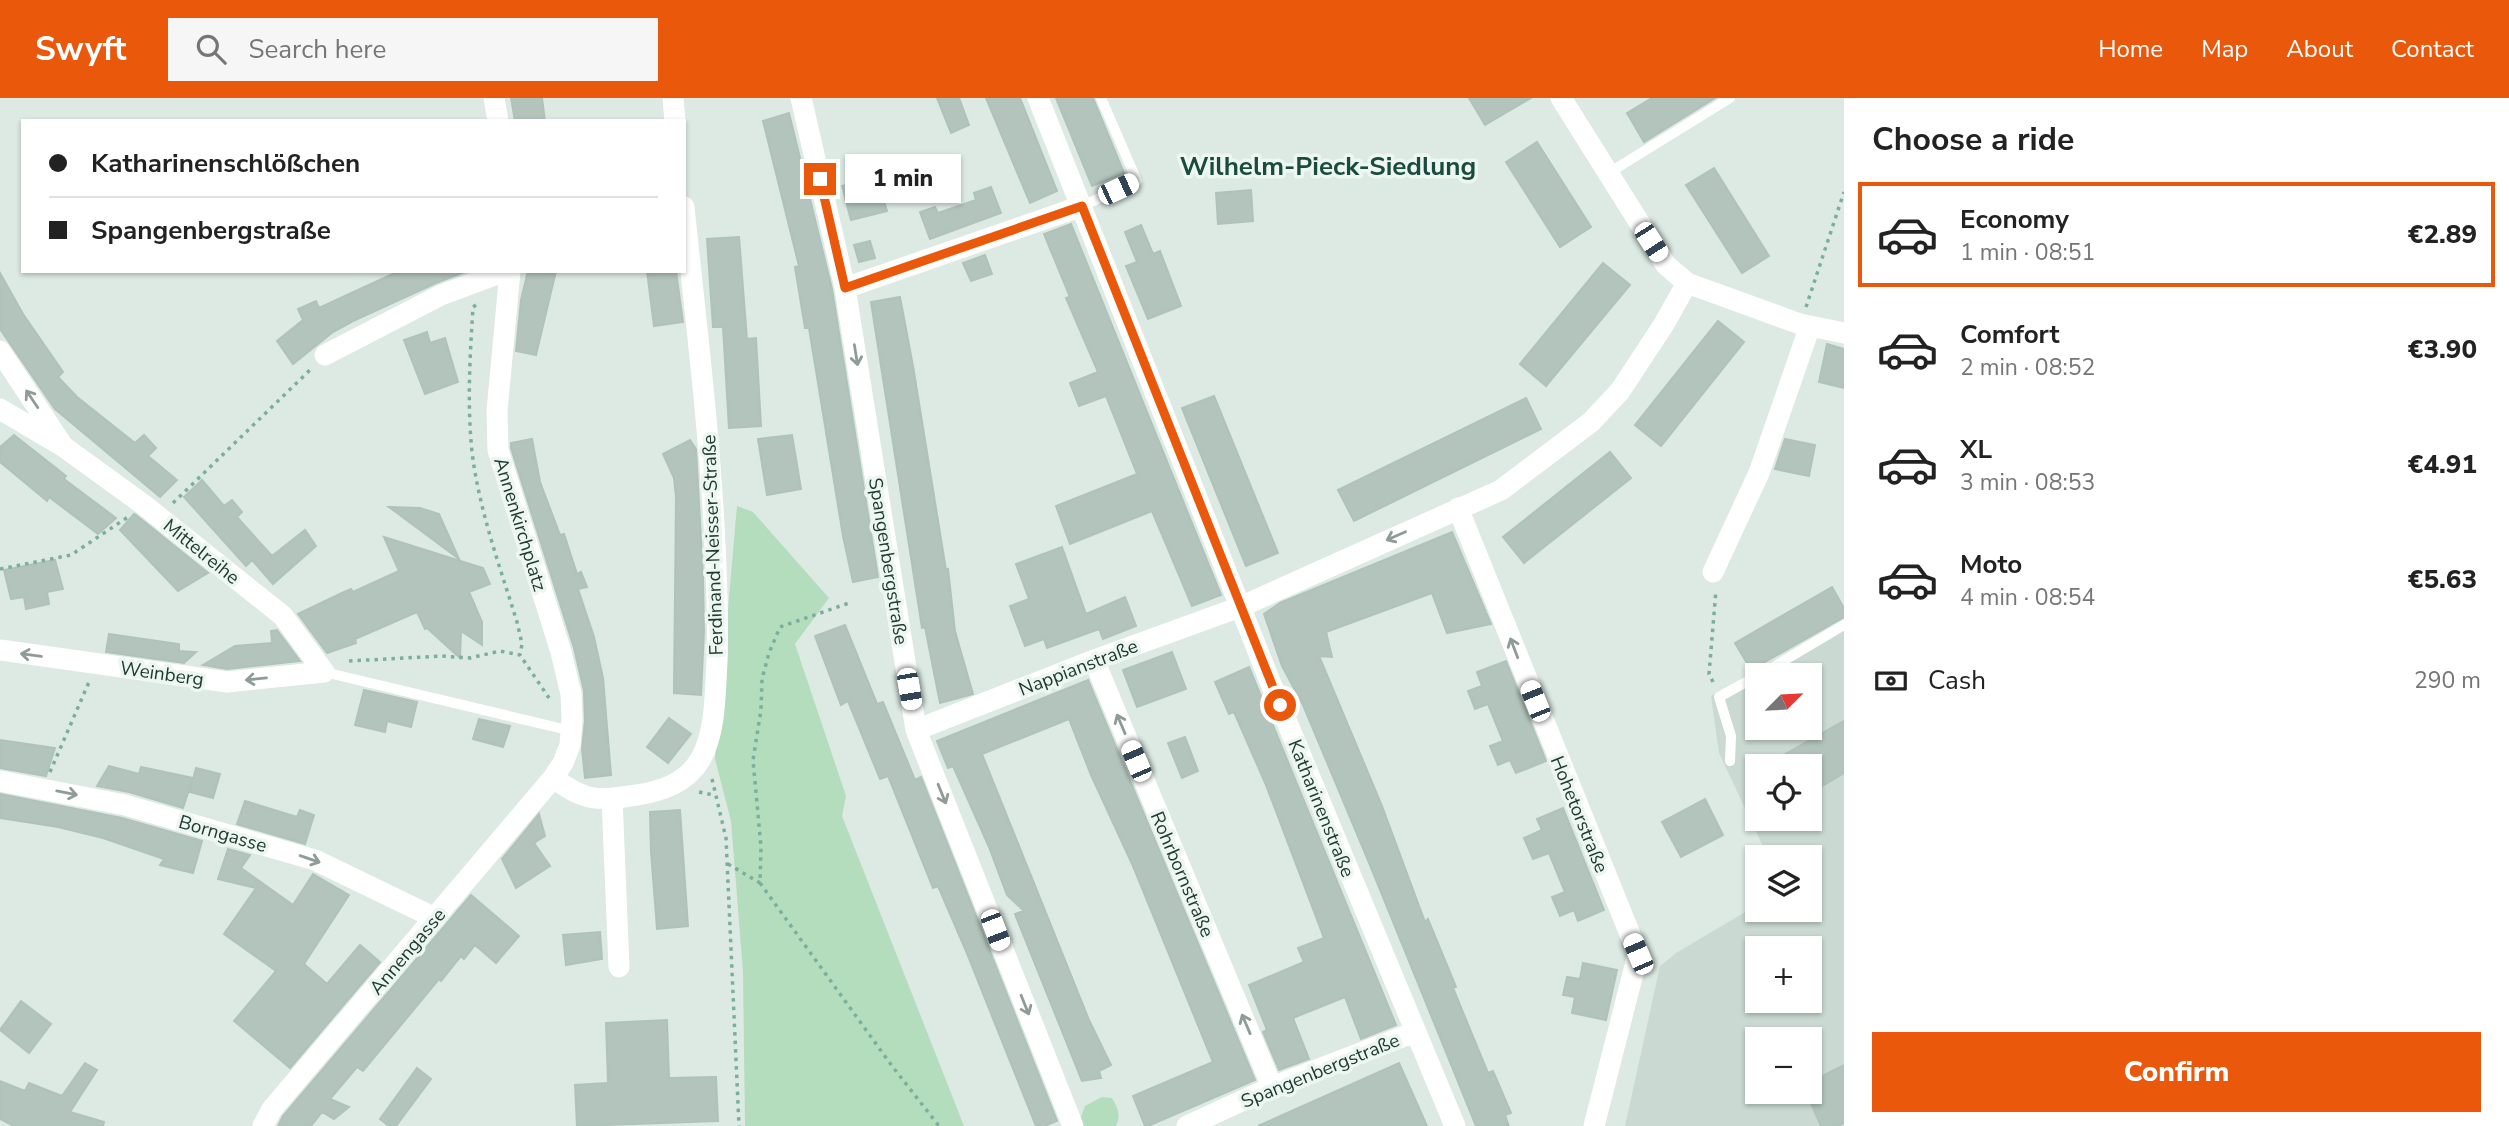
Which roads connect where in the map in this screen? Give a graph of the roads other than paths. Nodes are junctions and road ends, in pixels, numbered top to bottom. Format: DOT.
graph roads {
  1 [pos="494,98"];
  2 [pos="673,98"];
  3 [pos="801,98"];
  4 [pos="1038,98"];
  5 [pos="1101,98"];
  6 [pos="1561,98"];
  7 [pos="1730,98"];
  8 [pos="498,119"];
  9 [pos="675,119"];
  10 [pos="1607,174"];
  11 [pos="1082,206"];
  12 [pos="686,226"];
  13 [pos="502,273"];
  14 [pos="508,273"];
  15 [pos="1686,283"];
  16 [pos="845,288"];
  17 [pos="1805,325"];
  18 [pos="1844,333"];
  19 [pos="0,351"];
  20 [pos="325,355"];
  21 [pos="0,409"];
  22 [pos="64,447"];
  23 [pos="1458,508"];
  24 [pos="1713,572"];
  25 [pos="1240,607"];
  26 [pos="1844,625"];
  27 [pos="0,650"];
  28 [pos="1094,660"];
  29 [pos="1780,663"];
  30 [pos="324,672"];
  31 [pos="1745,683"];
  32 [pos="916,730"];
  33 [pos="572,731"];
  34 [pos="1730,761"];
  35 [pos="553,778"];
  36 [pos="0,781"];
  37 [pos="612,798"];
  38 [pos="435,918"];
  39 [pos="619,967"];
  40 [pos="1415,1032"];
  41 [pos="1272,1087"];
  42 [pos="263,1126"];
  43 [pos="1073,1126"];
  44 [pos="1186,1126"];
  45 [pos="1455,1126"];
  46 [pos="1594,1126"];
  1 -- 8 [label="street"];
  2 -- 9 [label="street"];
  3 -- 16 [label="street, Spangenbergstraße"];
  4 -- 11 [label="street, Katharinenstraße"];
  5 -- 11 [label="lane"];
  6 -- 10 [label="street"];
  7 -- 10 [label="lane"];
  10 -- 15 [label="street"];
  11 -- 16 [label="street"];
  11 -- 25 [label="street, Katharinenstraße"];
  12 -- 37 [label="street, Ferdinand-Neisser-Straße"];
  13 -- 20 [label="street, Annenkirchplatz"];
  14 -- 33 [label="street, Annenkirchplatz"];
  15 -- 17 [label="street"];
  15 -- 23 [label="street, Nappianstraße"];
  16 -- 32 [label="street, Spangenbergstraße, one-way"];
  17 -- 18 [label="street"];
  17 -- 24 [label="street"];
  22 -- 19 [label="street, Mittelreihe, one-way"];
  21 -- 22 [label="street, Mittelreihe"];
  22 -- 30 [label="street, Mittelreihe"];
  23 -- 25 [label="street, Nappianstraße, one-way"];
  46 -- 23 [label="street, Hohetorstraße, one-way"];
  25 -- 28 [label="street, Nappianstraße"];
  25 -- 40 [label="street, Katharinenstraße"];
  26 -- 29 [label="lane"];
  30 -- 27 [label="street, Weinberg, one-way"];
  28 -- 32 [label="street, Nappianstraße"];
  41 -- 28 [label="street, Rohrbornstraße, one-way"];
  30 -- 33 [label="lane"];
  31 -- 34 [label="lane"];
  32 -- 43 [label="street, Spangenbergstraße, one-way"];
  33 -- 35 [label="street, Annenkirchplatz"];
  35 -- 37 [label="street, Ferdinand-Neisser-Straße"];
  35 -- 38 [label="street, Annengasse"];
  36 -- 38 [label="street, Borngasse, one-way"];
  37 -- 39 [label="street"];
  38 -- 42 [label="street, Annengasse"];
  40 -- 41 [label="street, Spangenbergstraße"];
  40 -- 45 [label="street, Katharinenstraße"];
  41 -- 44 [label="street, Spangenbergstraße"];
}
